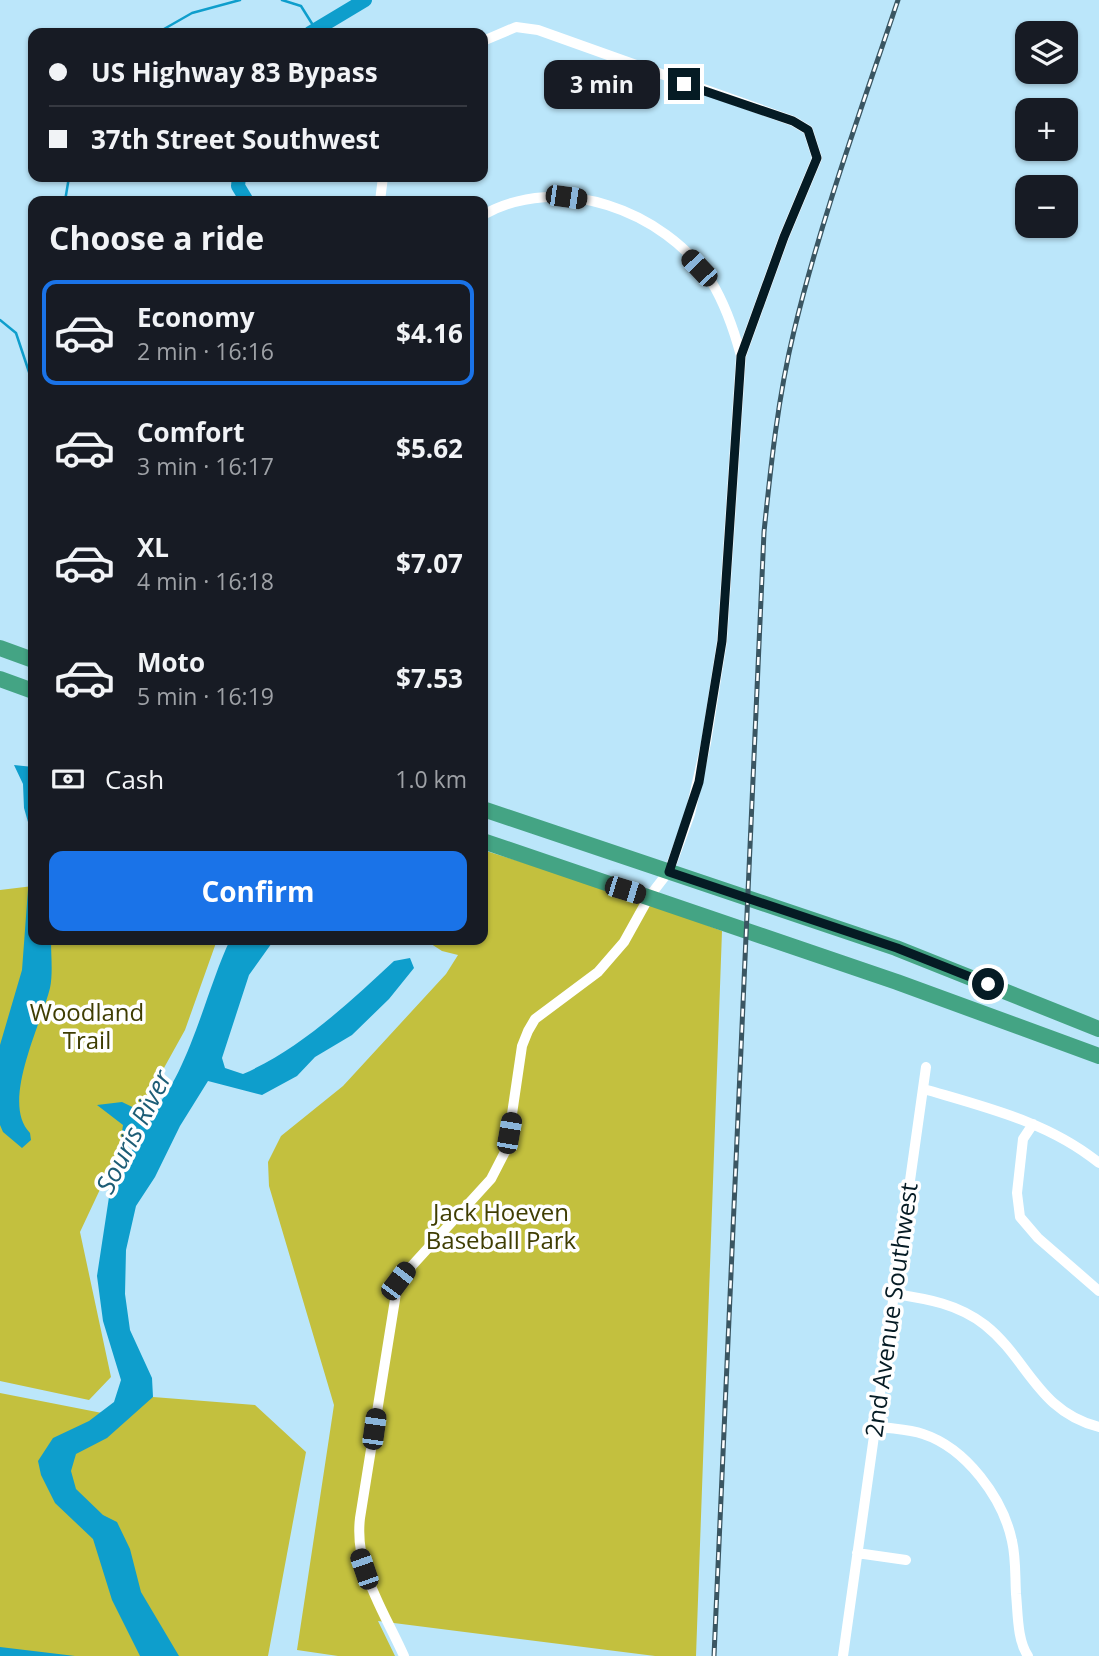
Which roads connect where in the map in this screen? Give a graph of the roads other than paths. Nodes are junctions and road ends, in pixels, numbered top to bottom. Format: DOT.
graph roads {
  1 [pos="488,39"];
  2 [pos="488,213"];
  3 [pos="741,356"];
  4 [pos="0,648"];
  5 [pos="28,658"];
  6 [pos="0,679"];
  7 [pos="28,689"];
  8 [pos="488,811"];
  9 [pos="488,843"];
  10 [pos="669,872"];
  11 [pos="649,897"];
  12 [pos="1099,1028"];
  13 [pos="1099,1056"];
  14 [pos="926,1067"];
  15 [pos="924,1089"];
  16 [pos="1032,1124"];
  17 [pos="1099,1163"];
  18 [pos="1099,1290"];
  19 [pos="895,1294"];
  20 [pos="876,1426"];
  21 [pos="1099,1427"];
  22 [pos="857,1553"];
  23 [pos="906,1560"];
  24 [pos="404,1656"];
  25 [pos="843,1656"];
  26 [pos="1028,1656"];
  1 -- 3 [label="street"];
  2 -- 3 [label="street"];
  3 -- 10 [label="street"];
  4 -- 5 [label="highway"];
  6 -- 7 [label="highway"];
  8 -- 10 [label="highway"];
  9 -- 11 [label="highway"];
  10 -- 11 [label="street"];
  10 -- 12 [label="highway"];
  11 -- 13 [label="highway"];
  11 -- 24 [label="street"];
  14 -- 15 [label="street, 2nd Avenue Southwest"];
  15 -- 16 [label="street"];
  15 -- 19 [label="street, 2nd Avenue Southwest"];
  16 -- 17 [label="street"];
  16 -- 18 [label="street"];
  19 -- 20 [label="street, 2nd Avenue Southwest"];
  19 -- 21 [label="street"];
  20 -- 22 [label="street, 2nd Avenue Southwest"];
  20 -- 26 [label="street"];
  22 -- 23 [label="street"];
  22 -- 25 [label="street, 2nd Avenue Southwest"];
}
